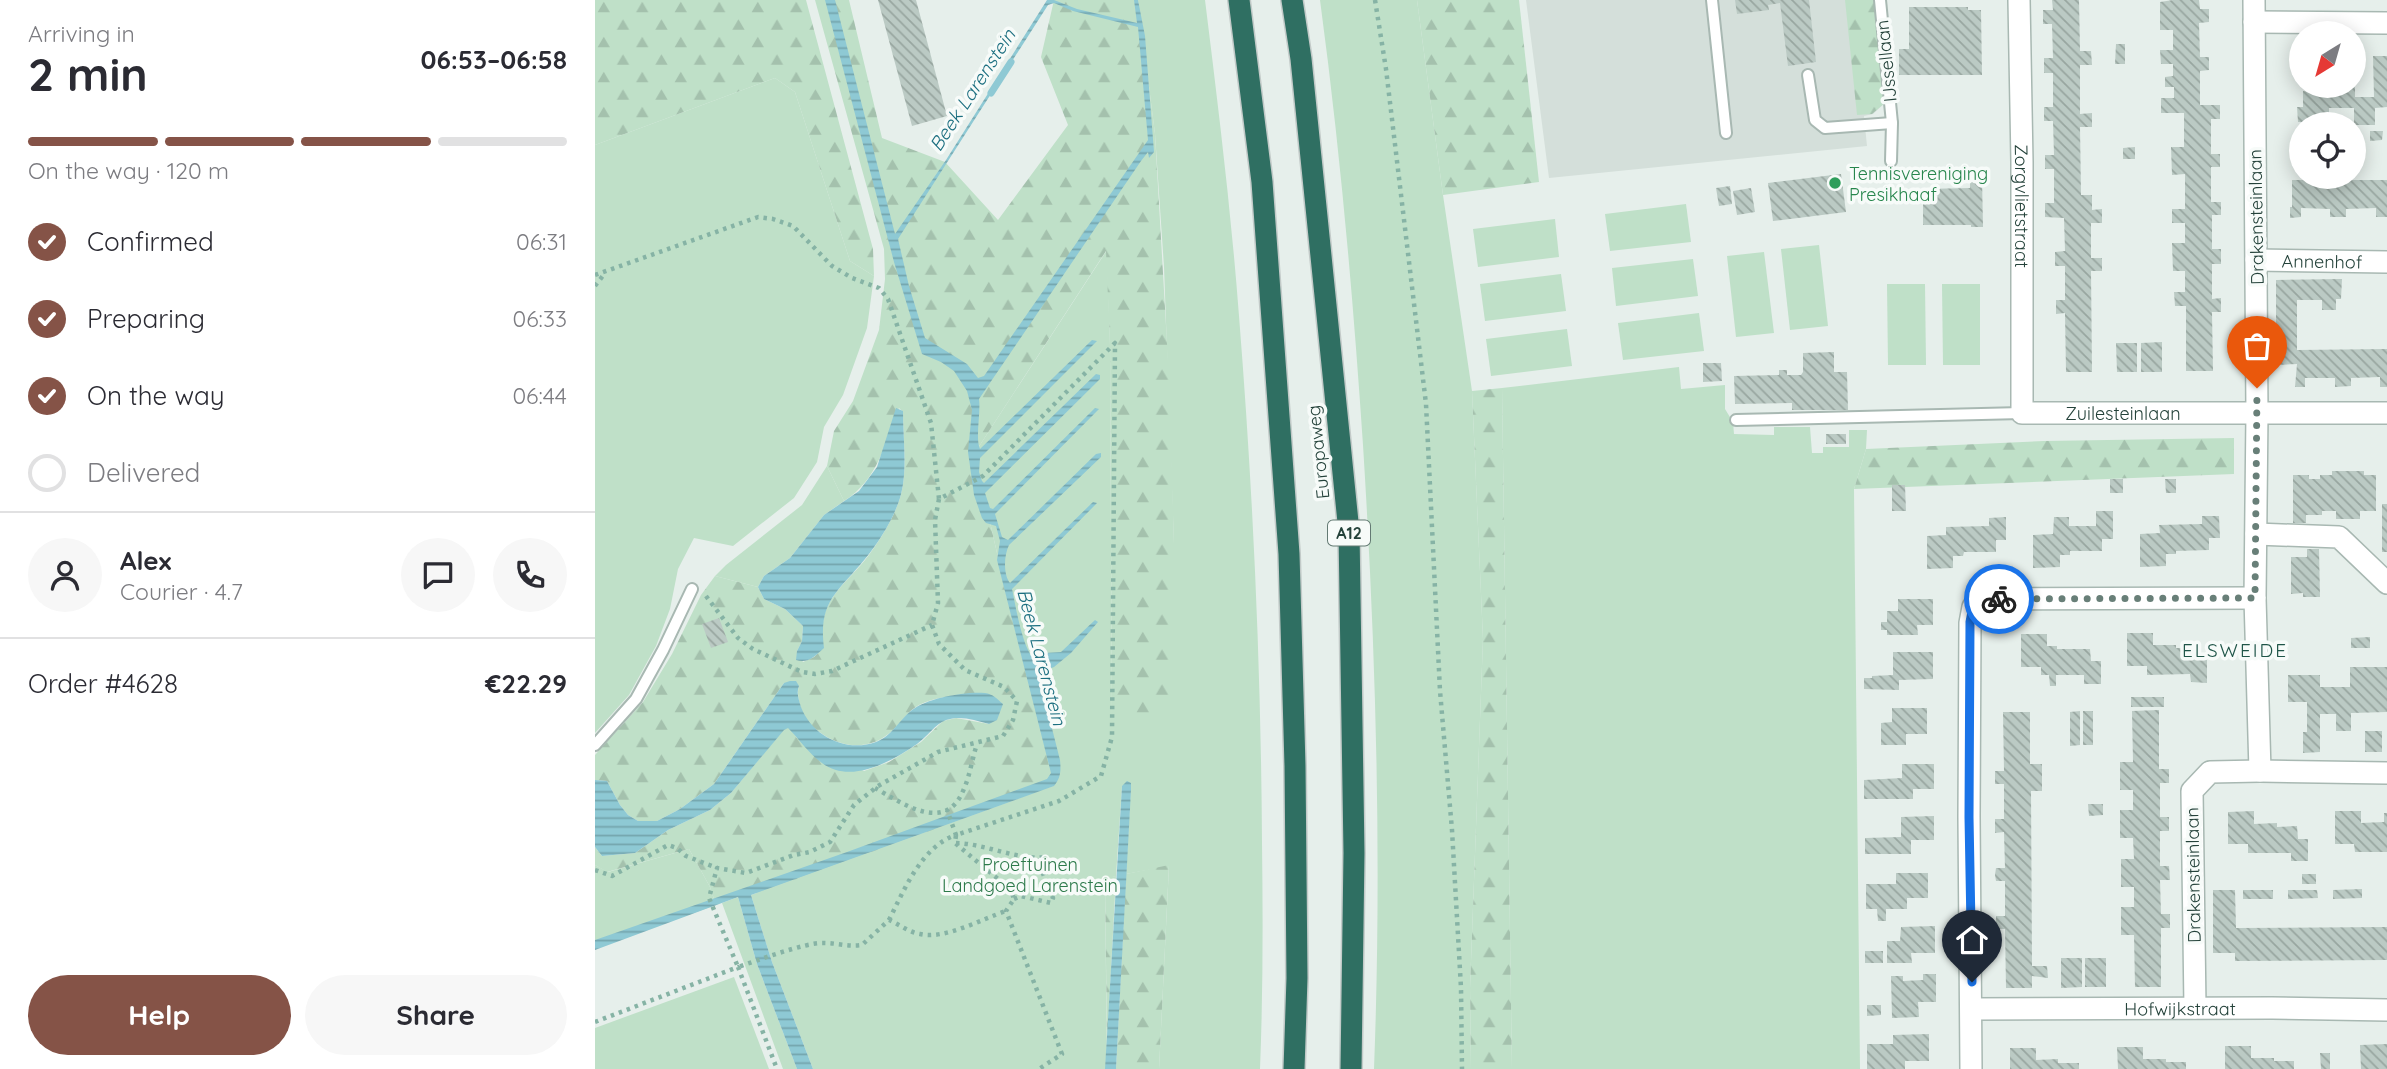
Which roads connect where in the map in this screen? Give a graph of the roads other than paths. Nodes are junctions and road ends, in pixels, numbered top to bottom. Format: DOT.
graph roads {
  1 [pos="1240,0"];
  2 [pos="1293,0"];
  3 [pos="1712,0"];
  4 [pos="1880,0"];
  5 [pos="2019,0"];
  6 [pos="2254,0"];
  7 [pos="2254,22"];
  8 [pos="2387,23"];
  9 [pos="1808,75"];
  10 [pos="1892,122"];
  11 [pos="1726,133"];
  12 [pos="1891,161"];
  13 [pos="2256,260"];
  14 [pos="2387,262"];
  15 [pos="2022,413"];
  16 [pos="2257,413"];
  17 [pos="2387,414"];
  18 [pos="1736,419"];
  19 [pos="2256,534"];
  20 [pos="2387,583"];
  21 [pos="692,589"];
  22 [pos="2255,598"];
  23 [pos="595,745"];
  24 [pos="2260,771"];
  25 [pos="2387,773"];
  26 [pos="1972,1009"];
  27 [pos="2196,1009"];
  28 [pos="2387,1010"];
  29 [pos="1294,1069"];
  30 [pos="1351,1069"];
  31 [pos="1971,1069"];
  1 -- 29 [label="highway, Europaweg"];
  2 -- 30 [label="highway, Europaweg / A12"];
  3 -- 11 [label="lane"];
  4 -- 10 [label="lane, IJssellaan"];
  5 -- 15 [label="street, Zorgvlietstraat"];
  6 -- 7 [label="street, Drakensteinlaan"];
  7 -- 8 [label="street"];
  7 -- 13 [label="street, Drakensteinlaan"];
  9 -- 10 [label="lane, IJssellaan"];
  10 -- 12 [label="lane, IJssellaan"];
  13 -- 14 [label="street, Annenhof"];
  13 -- 16 [label="street, Drakensteinlaan"];
  15 -- 16 [label="street, Zuilesteinlaan"];
  15 -- 18 [label="lane, Zuilesteinlaan"];
  16 -- 17 [label="street, Zuilesteinlaan"];
  16 -- 19 [label="street, Drakensteinlaan"];
  19 -- 20 [label="street"];
  19 -- 22 [label="street, Drakensteinlaan"];
  21 -- 23 [label="lane"];
  22 -- 24 [label="street, Drakensteinlaan"];
  22 -- 26 [label="street"];
  24 -- 25 [label="street"];
  24 -- 27 [label="street, Drakensteinlaan"];
  26 -- 27 [label="street, Hofwijkstraat"];
  26 -- 31 [label="street"];
  27 -- 28 [label="street, Hofwijkstraat"];
}
